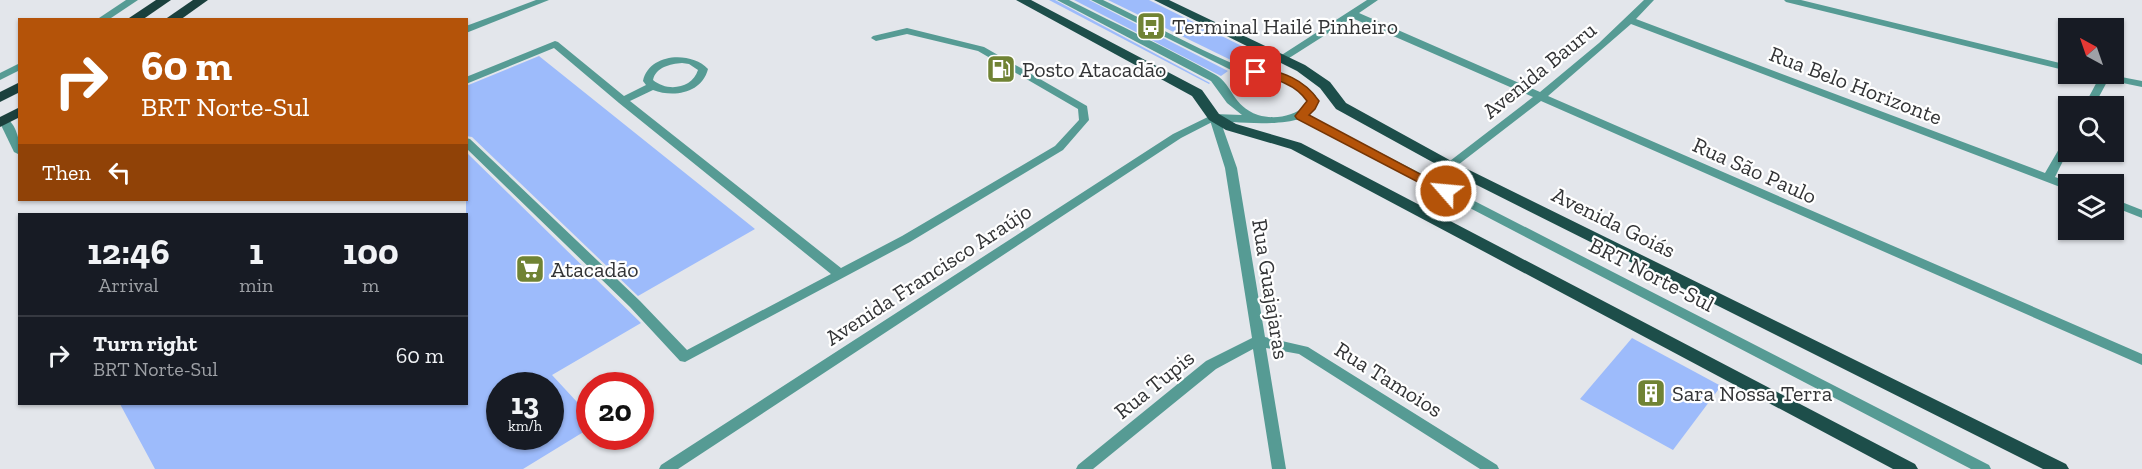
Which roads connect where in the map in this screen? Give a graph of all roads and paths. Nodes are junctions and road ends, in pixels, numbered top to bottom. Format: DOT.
graph roads {
  1 [pos="133,0"];
  2 [pos="165,0"];
  3 [pos="202,0"];
  4 [pos="544,0"];
  5 [pos="1022,0"];
  6 [pos="1062,0"];
  7 [pos="1096,0"];
  8 [pos="1160,0"];
  9 [pos="1373,0"];
  10 [pos="1649,0"];
  11 [pos="1789,0"];
  12 [pos="1352,14"];
  13 [pos="103,18"];
  14 [pos="135,18"];
  15 [pos="173,18"];
  16 [pos="1630,20"];
  17 [pos="468,29"];
  18 [pos="876,38"];
  19 [pos="1282,58"];
  20 [pos="2058,66"];
  21 [pos="18,67"];
  22 [pos="1301,68"];
  23 [pos="0,77"];
  24 [pos="468,80"];
  25 [pos="2124,81"];
  26 [pos="2142,84"];
  27 [pos="652,86"];
  28 [pos="18,87"];
  29 [pos="1311,96"];
  30 [pos="1539,97"];
  31 [pos="0,98"];
  32 [pos="623,101"];
  33 [pos="18,112"];
  34 [pos="1301,116"];
  35 [pos="1214,117"];
  36 [pos="1263,120"];
  37 [pos="2,122"];
  38 [pos="468,143"];
  39 [pos="18,149"];
  40 [pos="2058,160"];
  41 [pos="1450,166"];
  42 [pos="2048,179"];
  43 [pos="2058,182"];
  44 [pos="2124,207"];
  45 [pos="2142,214"];
  46 [pos="840,274"];
  47 [pos="1258,341"];
  48 [pos="2142,360"];
  49 [pos="666,469"];
  50 [pos="1083,469"];
  51 [pos="1279,469"];
  52 [pos="1492,469"];
  53 [pos="1909,469"];
  54 [pos="1984,469"];
  55 [pos="2060,469"];
  1 -- 13 [label="street"];
  2 -- 14 [label="highway"];
  3 -- 15 [label="highway"];
  4 -- 17 [label="street"];
  5 -- 35 [label="main road"];
  6 -- 36 [label="street"];
  7 -- 29 [label="street"];
  8 -- 19 [label="main road, Avenida Goiás"];
  9 -- 12 [label="street"];
  10 -- 16 [label="street, Avenida Bauru"];
  11 -- 20 [label="street"];
  12 -- 19 [label="street"];
  12 -- 30 [label="street, Rua São Paulo"];
  16 -- 30 [label="street, Avenida Bauru"];
  16 -- 42 [label="street, Rua Belo Horizonte"];
  18 -- 46 [label="street"];
  19 -- 22 [label="main road, Avenida Goiás"];
  21 -- 23 [label="street"];
  22 -- 29 [label="street"];
  22 -- 41 [label="main road, Avenida Goiás"];
  24 -- 32 [label="street"];
  25 -- 26 [label="street"];
  27 -- 27 [label="street"];
  27 -- 32 [label="street"];
  28 -- 31 [label="highway"];
  29 -- 34 [label="street"];
  30 -- 41 [label="street, Avenida Bauru"];
  30 -- 48 [label="street, Rua São Paulo"];
  32 -- 46 [label="street"];
  33 -- 37 [label="highway"];
  34 -- 36 [label="street"];
  34 -- 54 [label="street, BRT Norte-Sul"];
  35 -- 36 [label="street"];
  35 -- 47 [label="street, Rua Guajajaras"];
  35 -- 49 [label="street, Avenida Francisco Araújo"];
  35 -- 53 [label="main road"];
  37 -- 39 [label="street"];
  38 -- 46 [label="street"];
  40 -- 42 [label="street"];
  41 -- 55 [label="main road, Avenida Goiás"];
  42 -- 43 [label="street, Rua Belo Horizonte"];
  44 -- 45 [label="street"];
  47 -- 50 [label="street, Rua Tupis"];
  47 -- 51 [label="street, Rua Guajajaras"];
  47 -- 52 [label="street, Rua Tamoios"];
}
